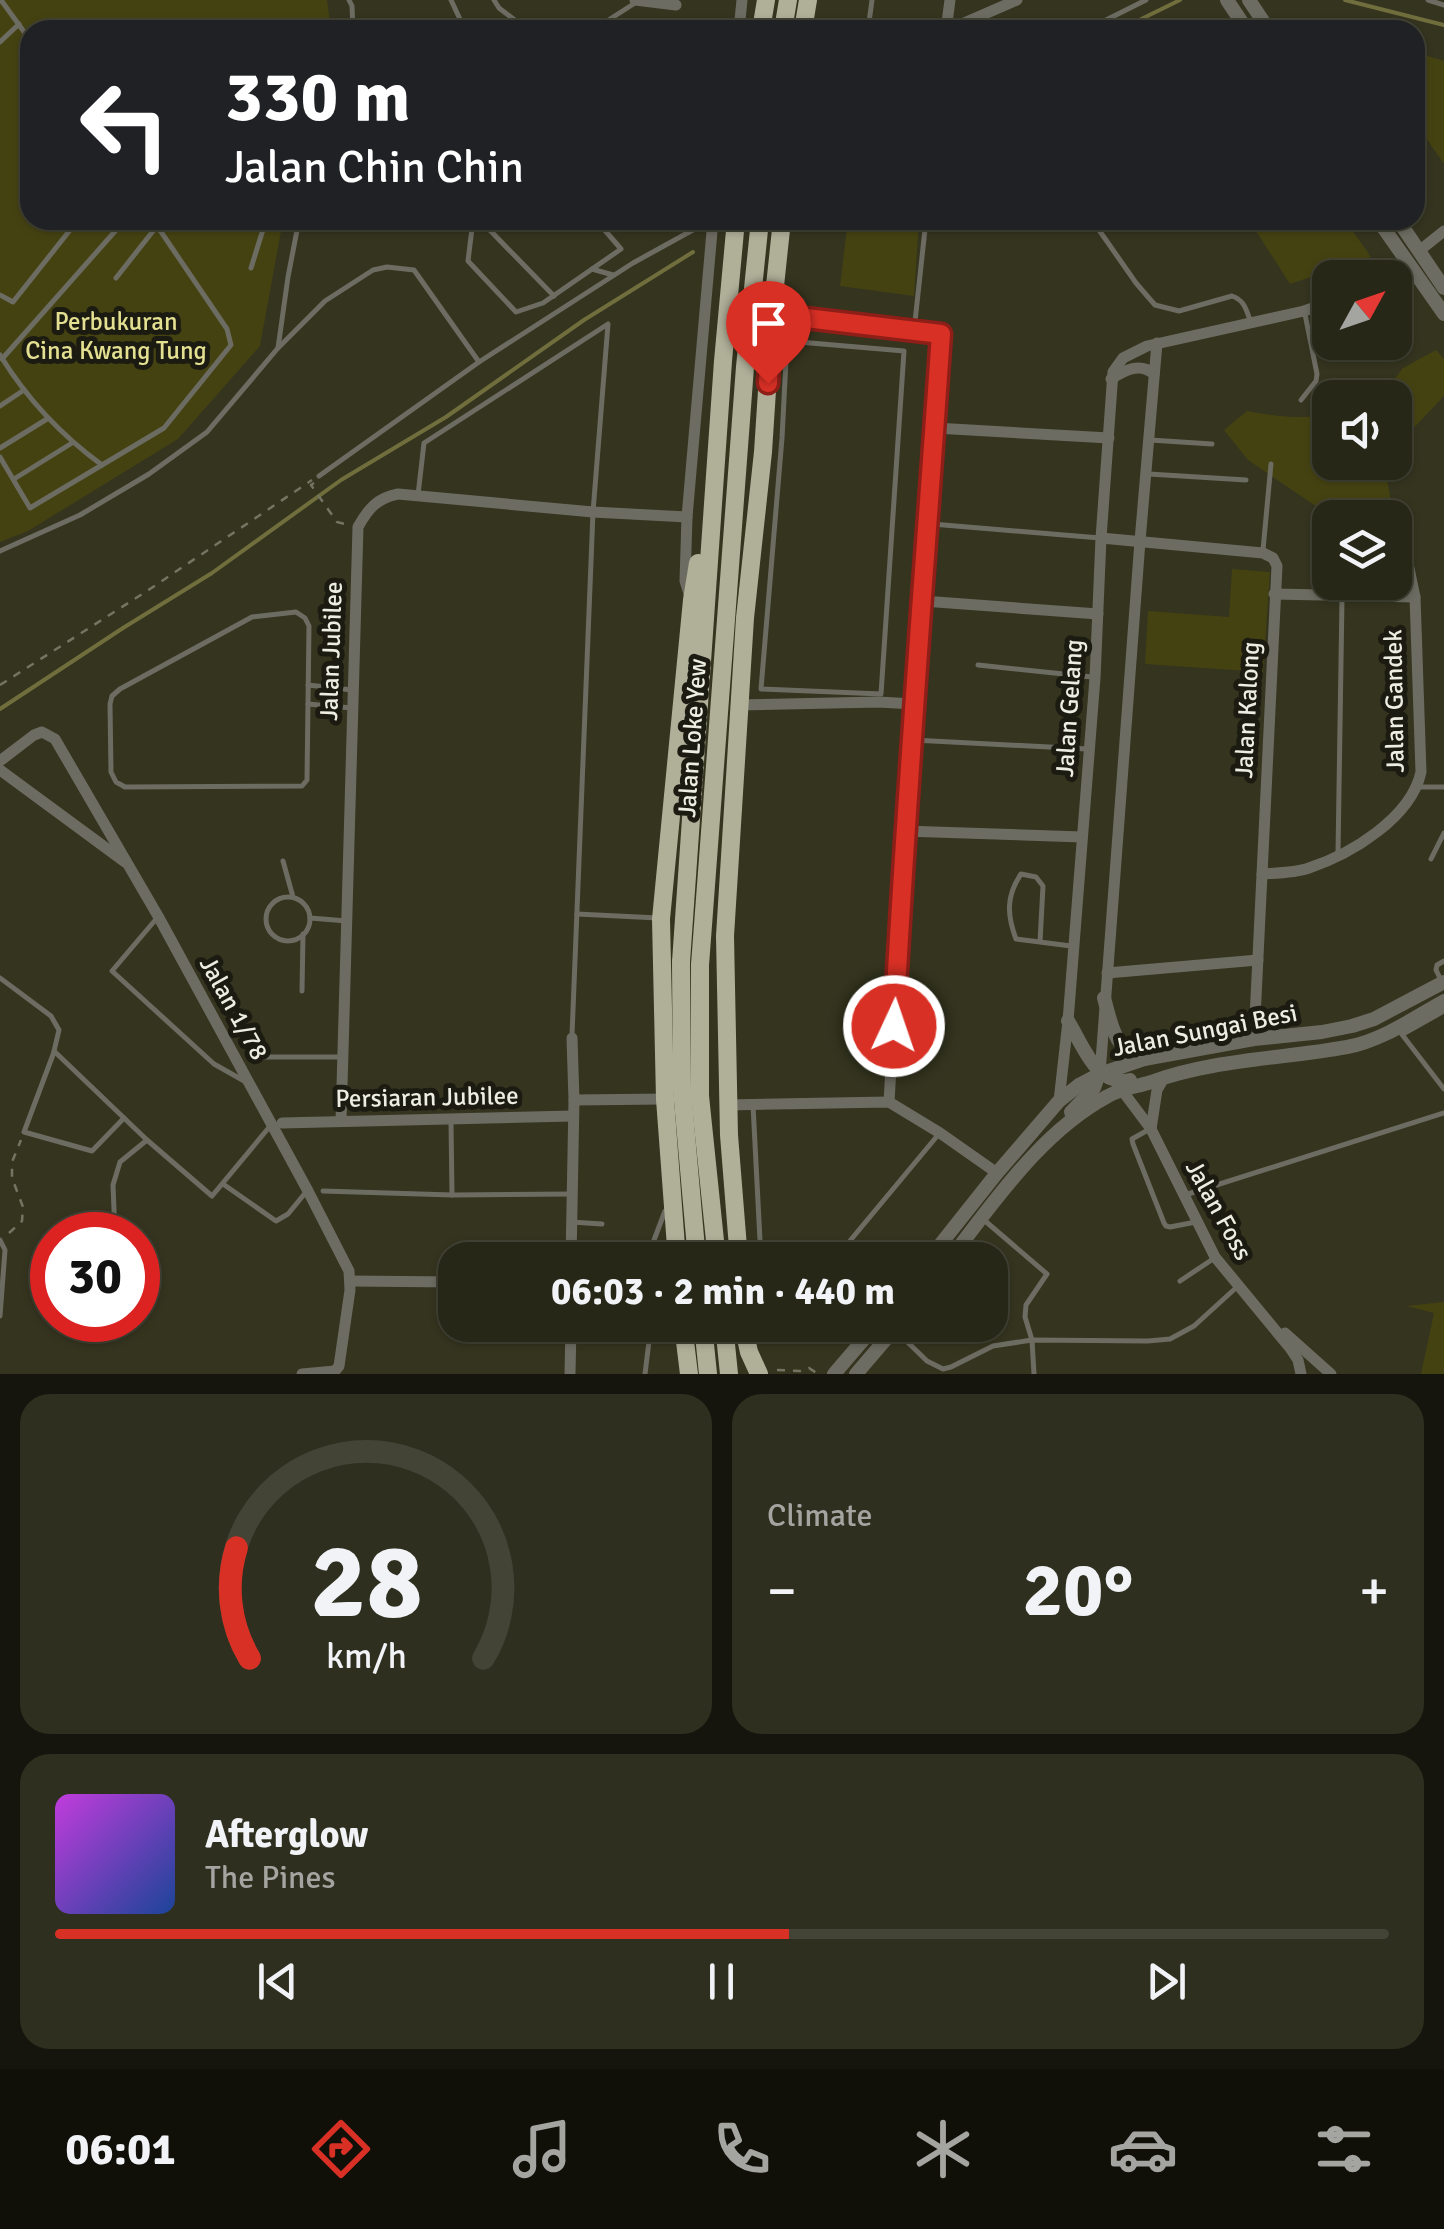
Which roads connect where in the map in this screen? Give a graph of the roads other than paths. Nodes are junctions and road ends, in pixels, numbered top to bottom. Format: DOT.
graph roads {
  1 [pos="1,0"];
  2 [pos="494,0"];
  3 [pos="1016,0"];
  4 [pos="1146,0"];
  5 [pos="1428,0"];
  6 [pos="637,1"];
  7 [pos="676,3"];
  8 [pos="1444,5"];
  9 [pos="514,20"];
  10 [pos="608,20"];
  11 [pos="970,20"];
  12 [pos="1106,20"];
  13 [pos="19,24"];
  14 [pos="0,42"];
  15 [pos="70,230"];
  16 [pos="116,230"];
  17 [pos="150,230"];
  18 [pos="160,230"];
  19 [pos="263,230"];
  20 [pos="297,230"];
  21 [pos="472,230"];
  22 [pos="490,230"];
  23 [pos="605,230"];
  24 [pos="694,230"];
  25 [pos="711,230"];
  26 [pos="735,230"];
  27 [pos="759,230"];
  28 [pos="781,230"];
  29 [pos="925,230"];
  30 [pos="1099,230"];
  31 [pos="1385,230"];
  32 [pos="1405,230"];
  33 [pos="1444,231"];
  34 [pos="621,249"];
  35 [pos="1420,251"];
  36 [pos="633,263"];
  37 [pos="250,268"];
  38 [pos="592,270"];
  39 [pos="1416,273"];
  40 [pos="1412,274"];
  41 [pos="614,276"];
  42 [pos="116,278"];
  43 [pos="1444,288"];
  44 [pos="0,295"];
  45 [pos="554,296"];
  46 [pos="1312,308"];
  47 [pos="1304,311"];
  48 [pos="772,314"];
  49 [pos="1444,314"];
  50 [pos="1251,323"];
  51 [pos="914,330"];
  52 [pos="941,334"];
  53 [pos="1157,344"];
  54 [pos="278,348"];
  55 [pos="1,357"];
  56 [pos="479,362"];
  57 [pos="1154,374"];
  58 [pos="1112,380"];
  59 [pos="24,390"];
  60 [pos="1301,400"];
  61 [pos="0,406"];
  62 [pos="47,418"];
  63 [pos="934,428"];
  64 [pos="782,438"];
  65 [pos="1109,438"];
  66 [pos="1148,440"];
  67 [pos="72,443"];
  68 [pos="1212,444"];
  69 [pos="0,448"];
  70 [pos="763,452"];
  71 [pos="0,456"];
  72 [pos="1271,464"];
  73 [pos="102,465"];
  74 [pos="1145,474"];
  75 [pos="318,476"];
  76 [pos="14,480"];
  77 [pos="1246,480"];
  78 [pos="417,496"];
  79 [pos="734,509"];
  80 [pos="593,512"];
  81 [pos="687,518"];
  82 [pos="755,518"];
  83 [pos="929,524"];
  84 [pos="774,532"];
  85 [pos="710,534"];
  86 [pos="1101,538"];
  87 [pos="1140,541"];
  88 [pos="0,551"];
  89 [pos="1263,553"];
  90 [pos="1412,581"];
  91 [pos="1274,594"];
  92 [pos="1312,595"];
  93 [pos="1412,597"];
  94 [pos="1415,597"];
  95 [pos="692,600"];
  96 [pos="1342,600"];
  97 [pos="923,601"];
  98 [pos="1098,614"];
  99 [pos="745,618"];
  100 [pos="978,665"];
  101 [pos="1095,678"];
  102 [pos="308,686"];
  103 [pos="352,690"];
  104 [pos="308,704"];
  105 [pos="913,704"];
  106 [pos="738,706"];
  107 [pos="352,708"];
  108 [pos="910,739"];
  109 [pos="1089,749"];
  110 [pos="0,761"];
  111 [pos="0,770"];
  112 [pos="1418,788"];
  113 [pos="1444,788"];
  114 [pos="904,831"];
  115 [pos="1444,833"];
  116 [pos="1082,838"];
  117 [pos="1338,855"];
  118 [pos="1431,860"];
  119 [pos="283,861"];
  120 [pos="128,865"];
  121 [pos="1262,874"];
  122 [pos="293,898"];
  123 [pos="577,914"];
  124 [pos="158,916"];
  125 [pos="310,918"];
  126 [pos="661,918"];
  127 [pos="347,921"];
  128 [pos="304,934"];
  129 [pos="1040,942"];
  130 [pos="1074,946"];
  131 [pos="1258,960"];
  132 [pos="1444,961"];
  133 [pos="691,964"];
  134 [pos="1107,973"];
  135 [pos="0,978"];
  136 [pos="1444,984"];
  137 [pos="302,991"];
  138 [pos="1104,998"];
  139 [pos="1444,1001"];
  140 [pos="1444,1011"];
  141 [pos="1068,1021"];
  142 [pos="1400,1031"];
  143 [pos="572,1038"];
  144 [pos="1254,1039"];
  145 [pos="54,1051"];
  146 [pos="261,1057"];
  147 [pos="342,1058"];
  148 [pos="1144,1059"];
  149 [pos="1100,1074"];
  150 [pos="1166,1076"];
  151 [pos="249,1084"];
  152 [pos="1444,1089"];
  153 [pos="1121,1090"];
  154 [pos="665,1099"];
  155 [pos="574,1100"];
  156 [pos="889,1102"];
  157 [pos="1059,1102"];
  158 [pos="728,1105"];
  159 [pos="752,1105"];
  160 [pos="1444,1113"];
  161 [pos="574,1116"];
  162 [pos="124,1118"];
  163 [pos="451,1119"];
  164 [pos="340,1121"];
  165 [pos="277,1124"];
  166 [pos="1151,1129"];
  167 [pos="940,1133"];
  168 [pos="1057,1133"];
  169 [pos="147,1140"];
  170 [pos="998,1173"];
  171 [pos="223,1184"];
  172 [pos="672,1184"];
  173 [pos="308,1191"];
  174 [pos="323,1191"];
  175 [pos="571,1194"];
  176 [pos="452,1195"];
  177 [pos="1184,1196"];
  178 [pos="114,1212"];
  179 [pos="736,1214"];
  180 [pos="981,1218"];
  181 [pos="570,1222"];
  182 [pos="673,1222"];
  183 [pos="1196,1222"];
  184 [pos="602,1224"];
  185 [pos="1,1240"];
  186 [pos="571,1242"];
  187 [pos="654,1242"];
  188 [pos="675,1242"];
  189 [pos="695,1242"];
  190 [pos="715,1242"];
  191 [pos="738,1242"];
  192 [pos="760,1242"];
  193 [pos="849,1242"];
  194 [pos="942,1242"];
  195 [pos="962,1242"];
  196 [pos="1215,1257"];
  197 [pos="350,1281"];
  198 [pos="1180,1281"];
  199 [pos="438,1282"];
  200 [pos="1238,1286"];
  201 [pos="1256,1306"];
  202 [pos="0,1316"];
  203 [pos="1032,1340"];
  204 [pos="571,1342"];
  205 [pos="649,1342"];
  206 [pos="685,1342"];
  207 [pos="705,1342"];
  208 [pos="726,1342"];
  209 [pos="747,1342"];
  210 [pos="863,1342"];
  211 [pos="883,1342"];
  212 [pos="910,1342"];
  213 [pos="938,1371"];
  214 [pos="768,1372"];
  215 [pos="302,1374"];
  216 [pos="570,1374"];
  217 [pos="646,1374"];
  218 [pos="689,1374"];
  219 [pos="708,1374"];
  220 [pos="729,1374"];
  221 [pos="834,1374"];
  222 [pos="856,1374"];
  223 [pos="1034,1374"];
  224 [pos="1301,1374"];
  225 [pos="1331,1374"];
  1 -- 13 [label="lane"];
  2 -- 9 [label="lane"];
  3 -- 11 [label="street"];
  4 -- 12 [label="lane"];
  5 -- 8 [label="lane"];
  6 -- 7 [label="street"];
  6 -- 10 [label="lane"];
  13 -- 14 [label="lane"];
  15 -- 44 [label="lane"];
  16 -- 55 [label="lane"];
  17 -- 42 [label="lane"];
  18 -- 73 [label="lane"];
  19 -- 37 [label="lane"];
  20 -- 54 [label="lane"];
  21 -- 45 [label="lane"];
  22 -- 45 [label="lane"];
  23 -- 34 [label="lane"];
  24 -- 36 [label="lane"];
  25 -- 81 [label="street"];
  26 -- 85 [label="highway, Jalan Loke Yew"];
  27 -- 79 [label="highway, Jalan Loke Yew"];
  28 -- 48 [label="highway"];
  29 -- 51 [label="lane"];
  30 -- 50 [label="lane"];
  31 -- 39 [label="street"];
  32 -- 35 [label="street"];
  33 -- 35 [label="street"];
  34 -- 36 [label="lane"];
  34 -- 38 [label="lane"];
  35 -- 43 [label="street"];
  36 -- 41 [label="lane"];
  38 -- 41 [label="lane"];
  38 -- 45 [label="lane"];
  39 -- 40 [label="street"];
  39 -- 49 [label="street"];
  41 -- 56 [label="lane"];
  46 -- 47 [label="street"];
  47 -- 50 [label="street"];
  47 -- 60 [label="lane"];
  48 -- 51 [label="lane"];
  48 -- 70 [label="highway"];
  50 -- 53 [label="street"];
  51 -- 52 [label="lane"];
  52 -- 63 [label="street"];
  53 -- 57 [label="street"];
  53 -- 58 [label="street"];
  54 -- 56 [label="lane"];
  54 -- 88 [label="lane"];
  55 -- 59 [label="lane"];
  56 -- 75 [label="lane"];
  57 -- 58 [label="street"];
  57 -- 66 [label="street"];
  58 -- 65 [label="street, Jalan Gelang"];
  59 -- 61 [label="lane"];
  59 -- 62 [label="lane"];
  62 -- 67 [label="lane"];
  62 -- 69 [label="lane"];
  63 -- 65 [label="street"];
  63 -- 83 [label="street"];
  64 -- 70 [label="lane"];
  64 -- 84 [label="lane"];
  64 -- 84 [label="lane"];
  65 -- 86 [label="street, Jalan Gelang"];
  66 -- 68 [label="lane"];
  66 -- 74 [label="street"];
  67 -- 73 [label="lane"];
  67 -- 76 [label="lane"];
  70 -- 82 [label="highway"];
  71 -- 76 [label="lane"];
  72 -- 89 [label="lane"];
  73 -- 76 [label="lane"];
  74 -- 77 [label="lane"];
  74 -- 87 [label="street"];
  78 -- 80 [label="street, Jalan Jubilee"];
  78 -- 80 [label="lane"];
  78 -- 103 [label="street, Jalan Jubilee"];
  79 -- 99 [label="highway"];
  79 -- 133 [label="highway, Jalan Loke Yew"];
  80 -- 81 [label="street, Jalan Jubilee"];
  80 -- 123 [label="lane"];
  81 -- 95 [label="street"];
  82 -- 84 [label="lane"];
  82 -- 99 [label="highway"];
  83 -- 86 [label="lane"];
  83 -- 97 [label="street"];
  85 -- 95 [label="highway"];
  85 -- 133 [label="highway, Jalan Loke Yew"];
  86 -- 87 [label="street"];
  86 -- 98 [label="street, Jalan Gelang"];
  87 -- 89 [label="street"];
  87 -- 134 [label="street"];
  89 -- 91 [label="street, Jalan Kalong"];
  90 -- 94 [label="street, Jalan Gandek"];
  91 -- 92 [label="street"];
  91 -- 121 [label="street, Jalan Kalong"];
  93 -- 94 [label="street"];
  94 -- 112 [label="street, Jalan Gandek"];
  95 -- 126 [label="highway"];
  96 -- 117 [label="lane"];
  97 -- 98 [label="street"];
  97 -- 105 [label="street"];
  98 -- 101 [label="street, Jalan Gelang"];
  99 -- 106 [label="highway"];
  100 -- 101 [label="lane"];
  101 -- 109 [label="street, Jalan Gelang"];
  102 -- 103 [label="lane"];
  102 -- 104 [label="lane"];
  102 -- 104 [label="lane"];
  103 -- 107 [label="street, Jalan Jubilee"];
  104 -- 107 [label="lane"];
  105 -- 106 [label="street"];
  105 -- 108 [label="street"];
  106 -- 158 [label="highway"];
  107 -- 127 [label="street, Jalan Jubilee"];
  108 -- 109 [label="lane"];
  108 -- 114 [label="street"];
  109 -- 116 [label="street, Jalan Gelang"];
  110 -- 120 [label="street, Jalan 1/78"];
  111 -- 120 [label="street"];
  112 -- 113 [label="lane"];
  112 -- 117 [label="street, Jalan Gandek"];
  114 -- 116 [label="street"];
  114 -- 156 [label="street"];
  115 -- 118 [label="lane"];
  116 -- 130 [label="street, Jalan Gelang"];
  117 -- 121 [label="street, Jalan Gandek"];
  119 -- 122 [label="lane"];
  120 -- 124 [label="street, Jalan 1/78"];
  121 -- 131 [label="street, Jalan Kalong"];
  122 -- 125 [label="lane"];
  122 -- 128 [label="lane"];
  123 -- 126 [label="lane"];
  123 -- 143 [label="lane"];
  124 -- 151 [label="street, Jalan 1/78"];
  124 -- 151 [label="lane"];
  125 -- 127 [label="lane"];
  125 -- 128 [label="lane"];
  126 -- 154 [label="highway"];
  127 -- 147 [label="street, Jalan Jubilee"];
  128 -- 137 [label="lane"];
  129 -- 129 [label="lane"];
  129 -- 130 [label="lane"];
  130 -- 141 [label="street, Jalan Gelang"];
  131 -- 134 [label="street"];
  131 -- 144 [label="street, Jalan Kalong"];
  132 -- 136 [label="lane"];
  133 -- 189 [label="highway, Jalan Loke Yew, bridge"];
  133 -- 190 [label="highway, Jalan Loke Yew, bridge"];
  134 -- 138 [label="street"];
  135 -- 145 [label="lane"];
  136 -- 144 [label="street, Jalan Sungai Besi"];
  138 -- 148 [label="street"];
  138 -- 149 [label="street"];
  139 -- 142 [label="street, Jalan Sungai Besi"];
  140 -- 142 [label="lane"];
  141 -- 149 [label="street"];
  141 -- 157 [label="street, Jalan Gelang"];
  142 -- 150 [label="street, Jalan Sungai Besi"];
  142 -- 152 [label="lane"];
  143 -- 155 [label="street"];
  144 -- 148 [label="street, Jalan Sungai Besi"];
  145 -- 162 [label="lane"];
  145 -- 162 [label="lane"];
  146 -- 147 [label="lane"];
  147 -- 164 [label="street, Jalan Jubilee"];
  148 -- 149 [label="street, Jalan Sungai Besi"];
  149 -- 150 [label="street"];
  149 -- 157 [label="street, Jalan Sungai Besi"];
  149 -- 168 [label="street"];
  150 -- 153 [label="street, Jalan Sungai Besi"];
  150 -- 166 [label="street"];
  151 -- 165 [label="street, Jalan 1/78"];
  153 -- 166 [label="street, Jalan Foss"];
  153 -- 168 [label="street, Jalan Sungai Besi"];
  154 -- 155 [label="street"];
  154 -- 172 [label="highway"];
  155 -- 161 [label="street"];
  156 -- 159 [label="street"];
  156 -- 167 [label="street"];
  157 -- 170 [label="street, Jalan Sungai Besi"];
  158 -- 159 [label="street"];
  158 -- 179 [label="highway"];
  159 -- 192 [label="lane"];
  160 -- 177 [label="lane"];
  161 -- 163 [label="street, Persiaran Jubilee"];
  161 -- 175 [label="street"];
  162 -- 169 [label="lane"];
  163 -- 164 [label="street, Persiaran Jubilee"];
  163 -- 176 [label="lane"];
  164 -- 165 [label="street, Persiaran Jubilee"];
  165 -- 171 [label="lane"];
  165 -- 173 [label="street, Jalan 1/78"];
  166 -- 177 [label="street, Jalan Foss"];
  166 -- 183 [label="lane"];
  167 -- 170 [label="street"];
  167 -- 193 [label="lane"];
  168 -- 180 [label="street, Jalan Sungai Besi"];
  169 -- 171 [label="lane"];
  169 -- 178 [label="lane"];
  170 -- 194 [label="street, Jalan Sungai Besi"];
  171 -- 173 [label="lane"];
  172 -- 182 [label="highway"];
  172 -- 187 [label="lane"];
  173 -- 197 [label="street, Jalan 1/78"];
  174 -- 176 [label="lane"];
  175 -- 176 [label="lane"];
  175 -- 181 [label="street"];
  177 -- 183 [label="street, Jalan Foss"];
  179 -- 182 [label="highway"];
  179 -- 191 [label="highway"];
  180 -- 195 [label="street, Jalan Sungai Besi"];
  180 -- 203 [label="lane"];
  181 -- 184 [label="lane"];
  181 -- 186 [label="street"];
  182 -- 188 [label="highway"];
  183 -- 196 [label="street, Jalan Foss"];
  185 -- 202 [label="lane"];
  196 -- 198 [label="lane"];
  196 -- 200 [label="street, Jalan Foss"];
  197 -- 199 [label="street"];
  197 -- 215 [label="street, Jalan 1/78"];
  200 -- 201 [label="street, Jalan Foss"];
  200 -- 203 [label="lane"];
  201 -- 224 [label="street, Jalan Foss"];
  201 -- 225 [label="street, Jalan Foss"];
  203 -- 213 [label="lane"];
  203 -- 223 [label="lane"];
  204 -- 216 [label="street"];
  205 -- 217 [label="lane"];
  206 -- 218 [label="highway"];
  207 -- 219 [label="highway"];
  208 -- 220 [label="highway"];
  209 -- 214 [label="highway"];
  210 -- 221 [label="street"];
  211 -- 222 [label="street"];
  212 -- 213 [label="lane"];
}
